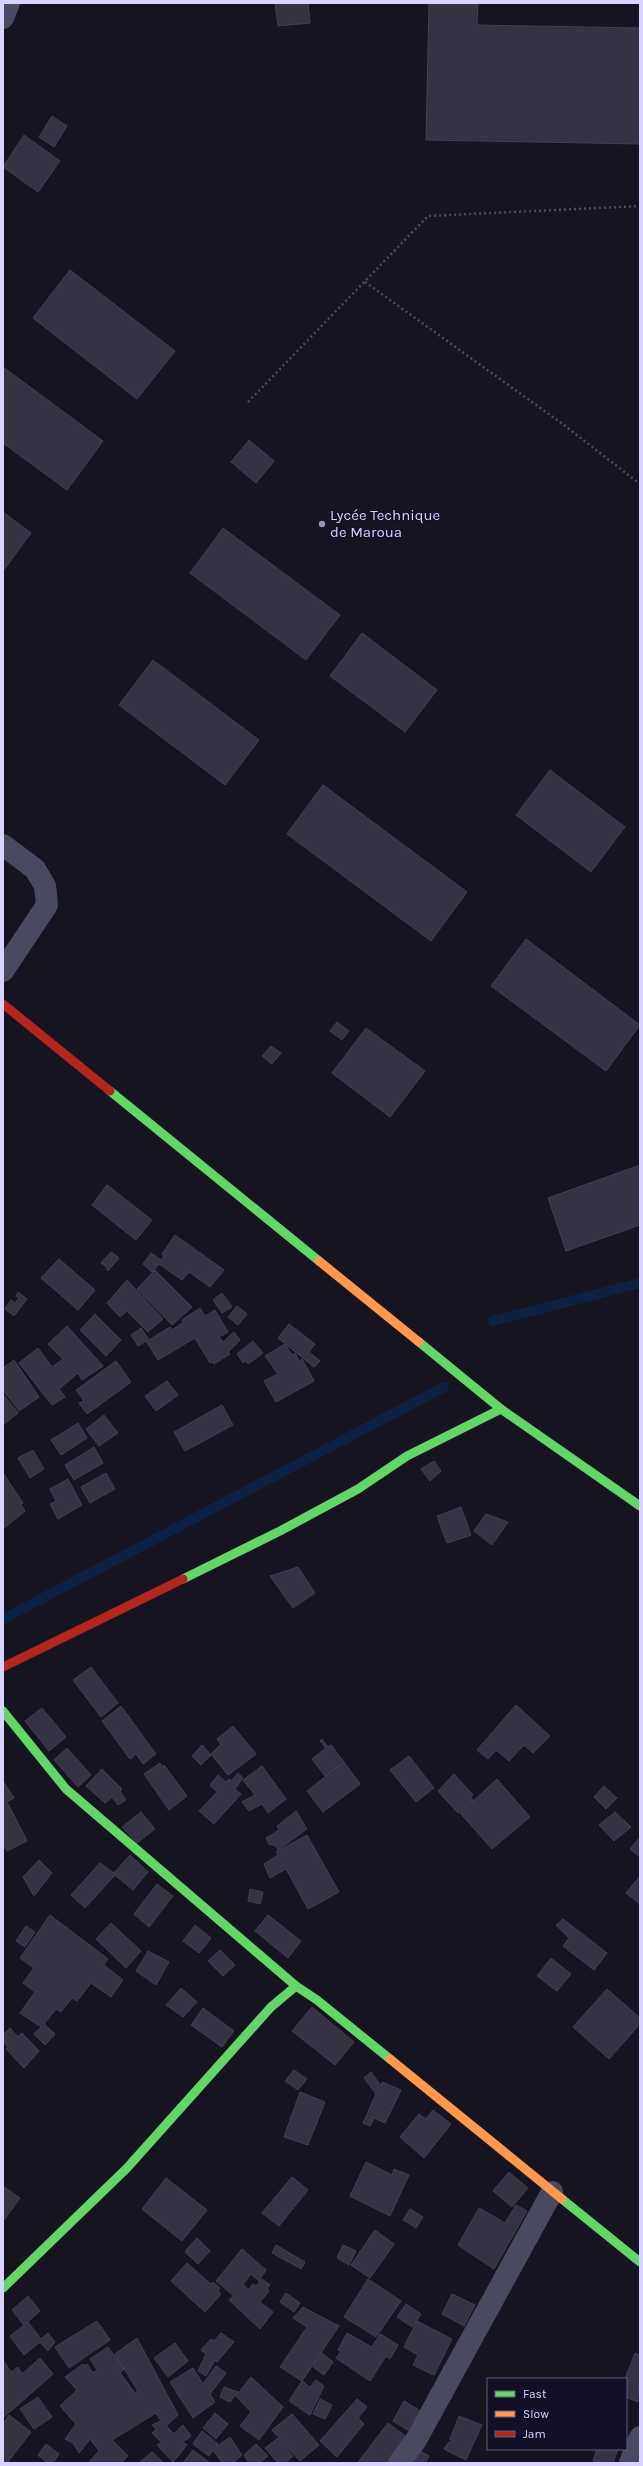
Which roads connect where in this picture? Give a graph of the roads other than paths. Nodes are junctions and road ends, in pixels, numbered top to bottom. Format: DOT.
graph roads {
  1 [pos="9,3"];
  2 [pos="3,18"];
  3 [pos="3,845"];
  4 [pos="3,971"];
  5 [pos="3,1004"];
  6 [pos="501,1409"];
  7 [pos="640,1506"];
  8 [pos="3,1667"];
  9 [pos="3,1711"];
  10 [pos="296,1986"];
  11 [pos="552,2192"];
  12 [pos="640,2262"];
  13 [pos="3,2288"];
  14 [pos="640,2437"];
  15 [pos="399,2463"];
  16 [pos="630,2463"];
  1 -- 2 [label="street"];
  3 -- 4 [label="street"];
  5 -- 6 [label="street"];
  6 -- 7 [label="street"];
  6 -- 8 [label="street"];
  9 -- 10 [label="street"];
  10 -- 11 [label="street"];
  10 -- 13 [label="street"];
  11 -- 12 [label="street"];
  11 -- 15 [label="street"];
  14 -- 16 [label="street"];
}
